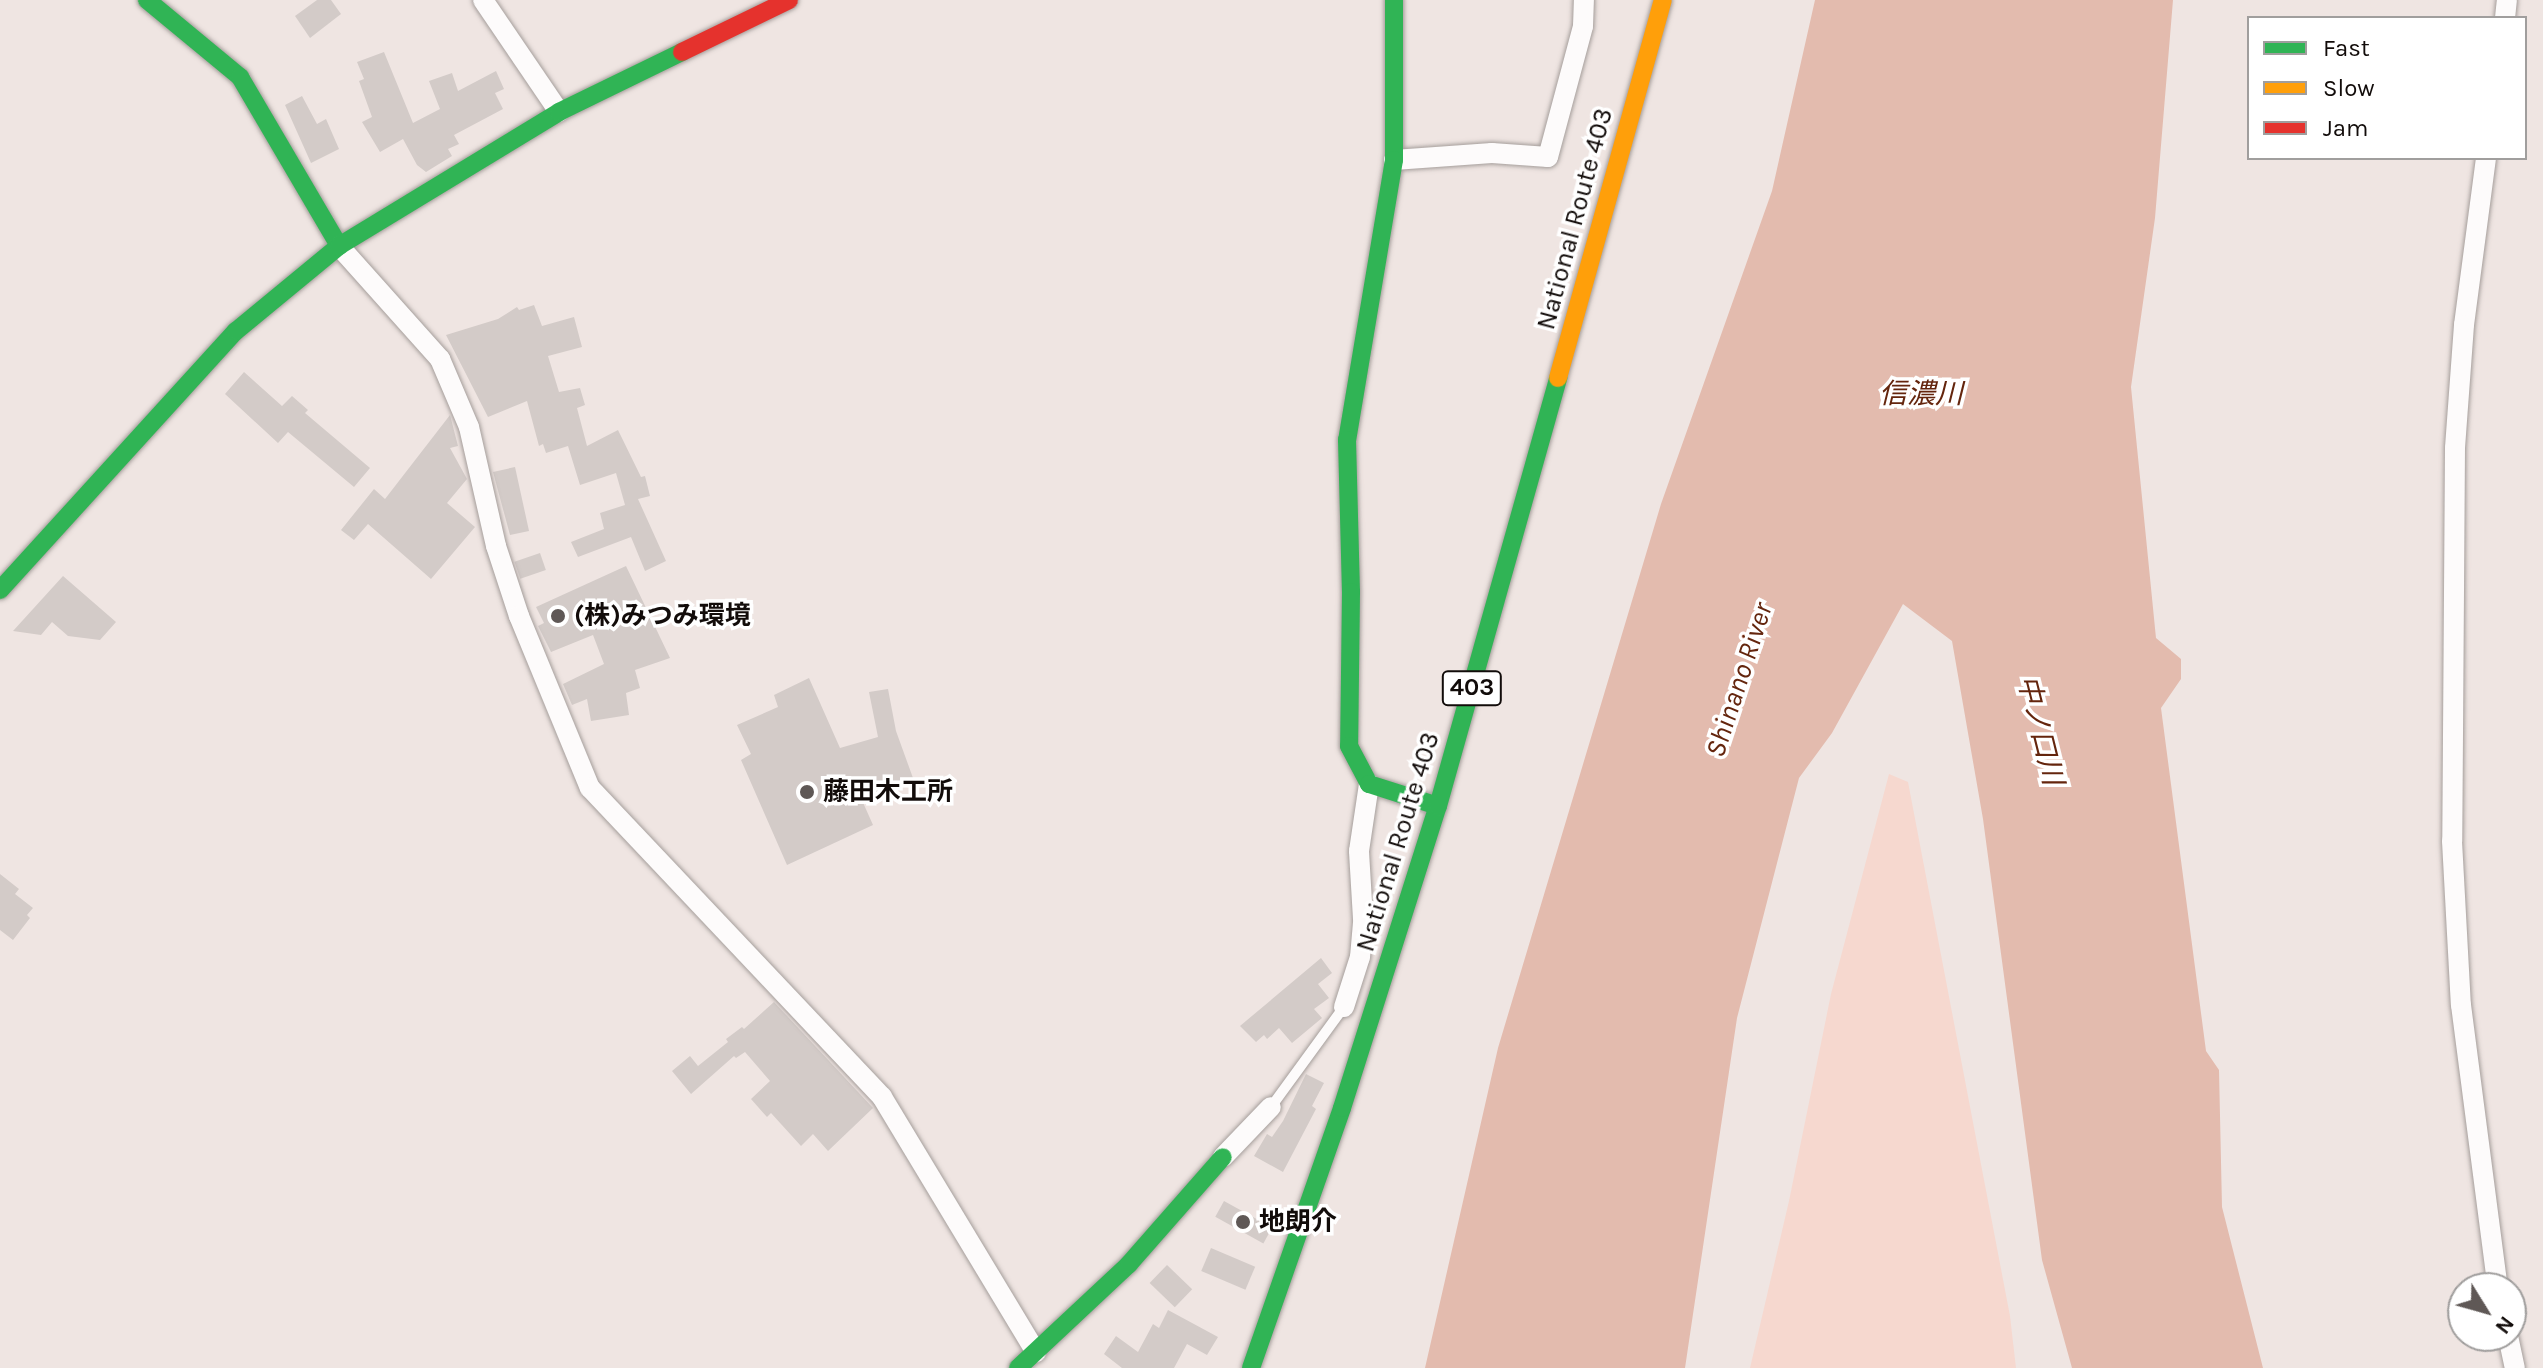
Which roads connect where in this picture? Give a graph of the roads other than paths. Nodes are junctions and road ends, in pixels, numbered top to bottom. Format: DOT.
graph roads {
  1 [pos="147,0"];
  2 [pos="483,0"];
  3 [pos="789,0"];
  4 [pos="1394,0"];
  5 [pos="1584,0"];
  6 [pos="1663,0"];
  7 [pos="559,112"];
  8 [pos="1394,160"];
  9 [pos="2486,160"];
  10 [pos="339,246"];
  11 [pos="0,590"];
  12 [pos="1369,784"];
  13 [pos="1438,806"];
  14 [pos="1344,1007"];
  15 [pos="1271,1107"];
  16 [pos="1223,1157"];
  17 [pos="2496,1272"];
  18 [pos="1036,1352"];
  19 [pos="1018,1368"];
  20 [pos="1251,1368"];
  1 -- 10 [label="main road"];
  2 -- 7 [label="street"];
  3 -- 7 [label="main road"];
  4 -- 8 [label="main road"];
  5 -- 8 [label="street"];
  6 -- 13 [label="main road, National Route 403 / 403"];
  7 -- 10 [label="main road"];
  8 -- 12 [label="main road"];
  9 -- 17 [label="street"];
  10 -- 11 [label="main road"];
  10 -- 18 [label="street"];
  12 -- 13 [label="main road"];
  12 -- 14 [label="street"];
  13 -- 20 [label="main road, National Route 403 / 403"];
  14 -- 15 [label="lane"];
  15 -- 16 [label="street"];
  16 -- 18 [label="main road"];
  18 -- 19 [label="main road"];
}
